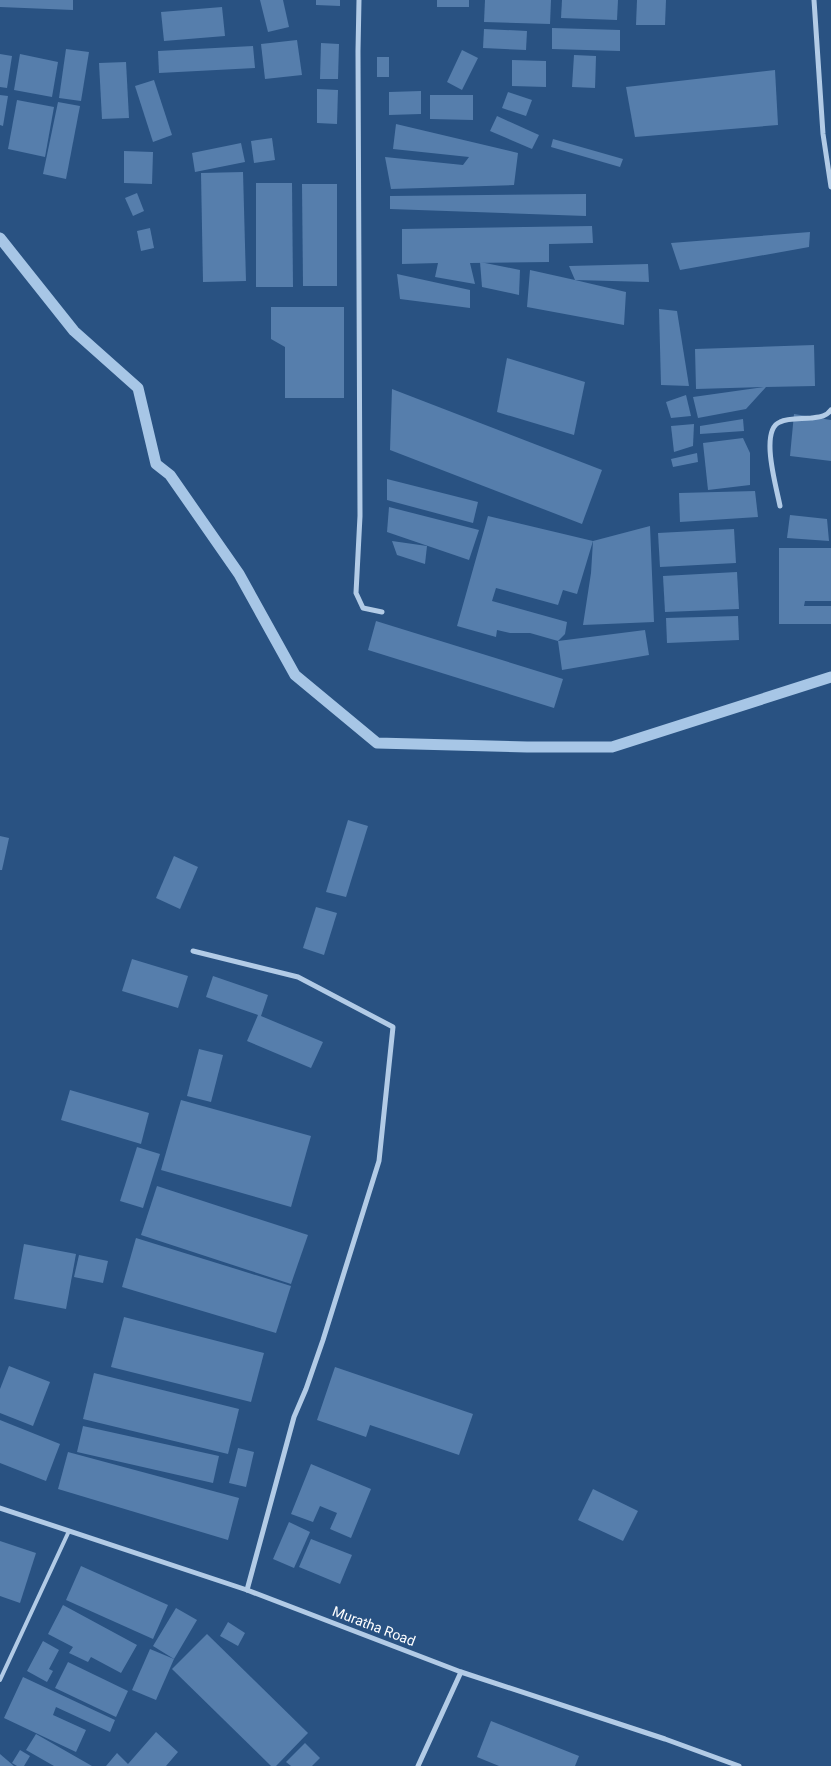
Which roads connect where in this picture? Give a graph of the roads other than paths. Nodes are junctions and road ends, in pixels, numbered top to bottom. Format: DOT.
graph roads {
  1 [pos="359,0"];
  2 [pos="814,0"];
  3 [pos="831,187"];
  4 [pos="831,410"];
  5 [pos="780,506"];
  6 [pos="382,612"];
  7 [pos="193,951"];
  8 [pos="0,1508"];
  9 [pos="69,1531"];
  10 [pos="247,1590"];
  11 [pos="461,1672"];
  12 [pos="0,1680"];
  13 [pos="418,1766"];
  14 [pos="739,1766"];
  1 -- 6 [label="street"];
  2 -- 3 [label="street"];
  4 -- 5 [label="street"];
  7 -- 10 [label="street"];
  8 -- 9 [label="street, Muratha Road"];
  9 -- 10 [label="street, Muratha Road"];
  9 -- 12 [label="lane"];
  10 -- 11 [label="street, Muratha Road"];
  11 -- 13 [label="street"];
  11 -- 14 [label="street, Muratha Road"];
}
